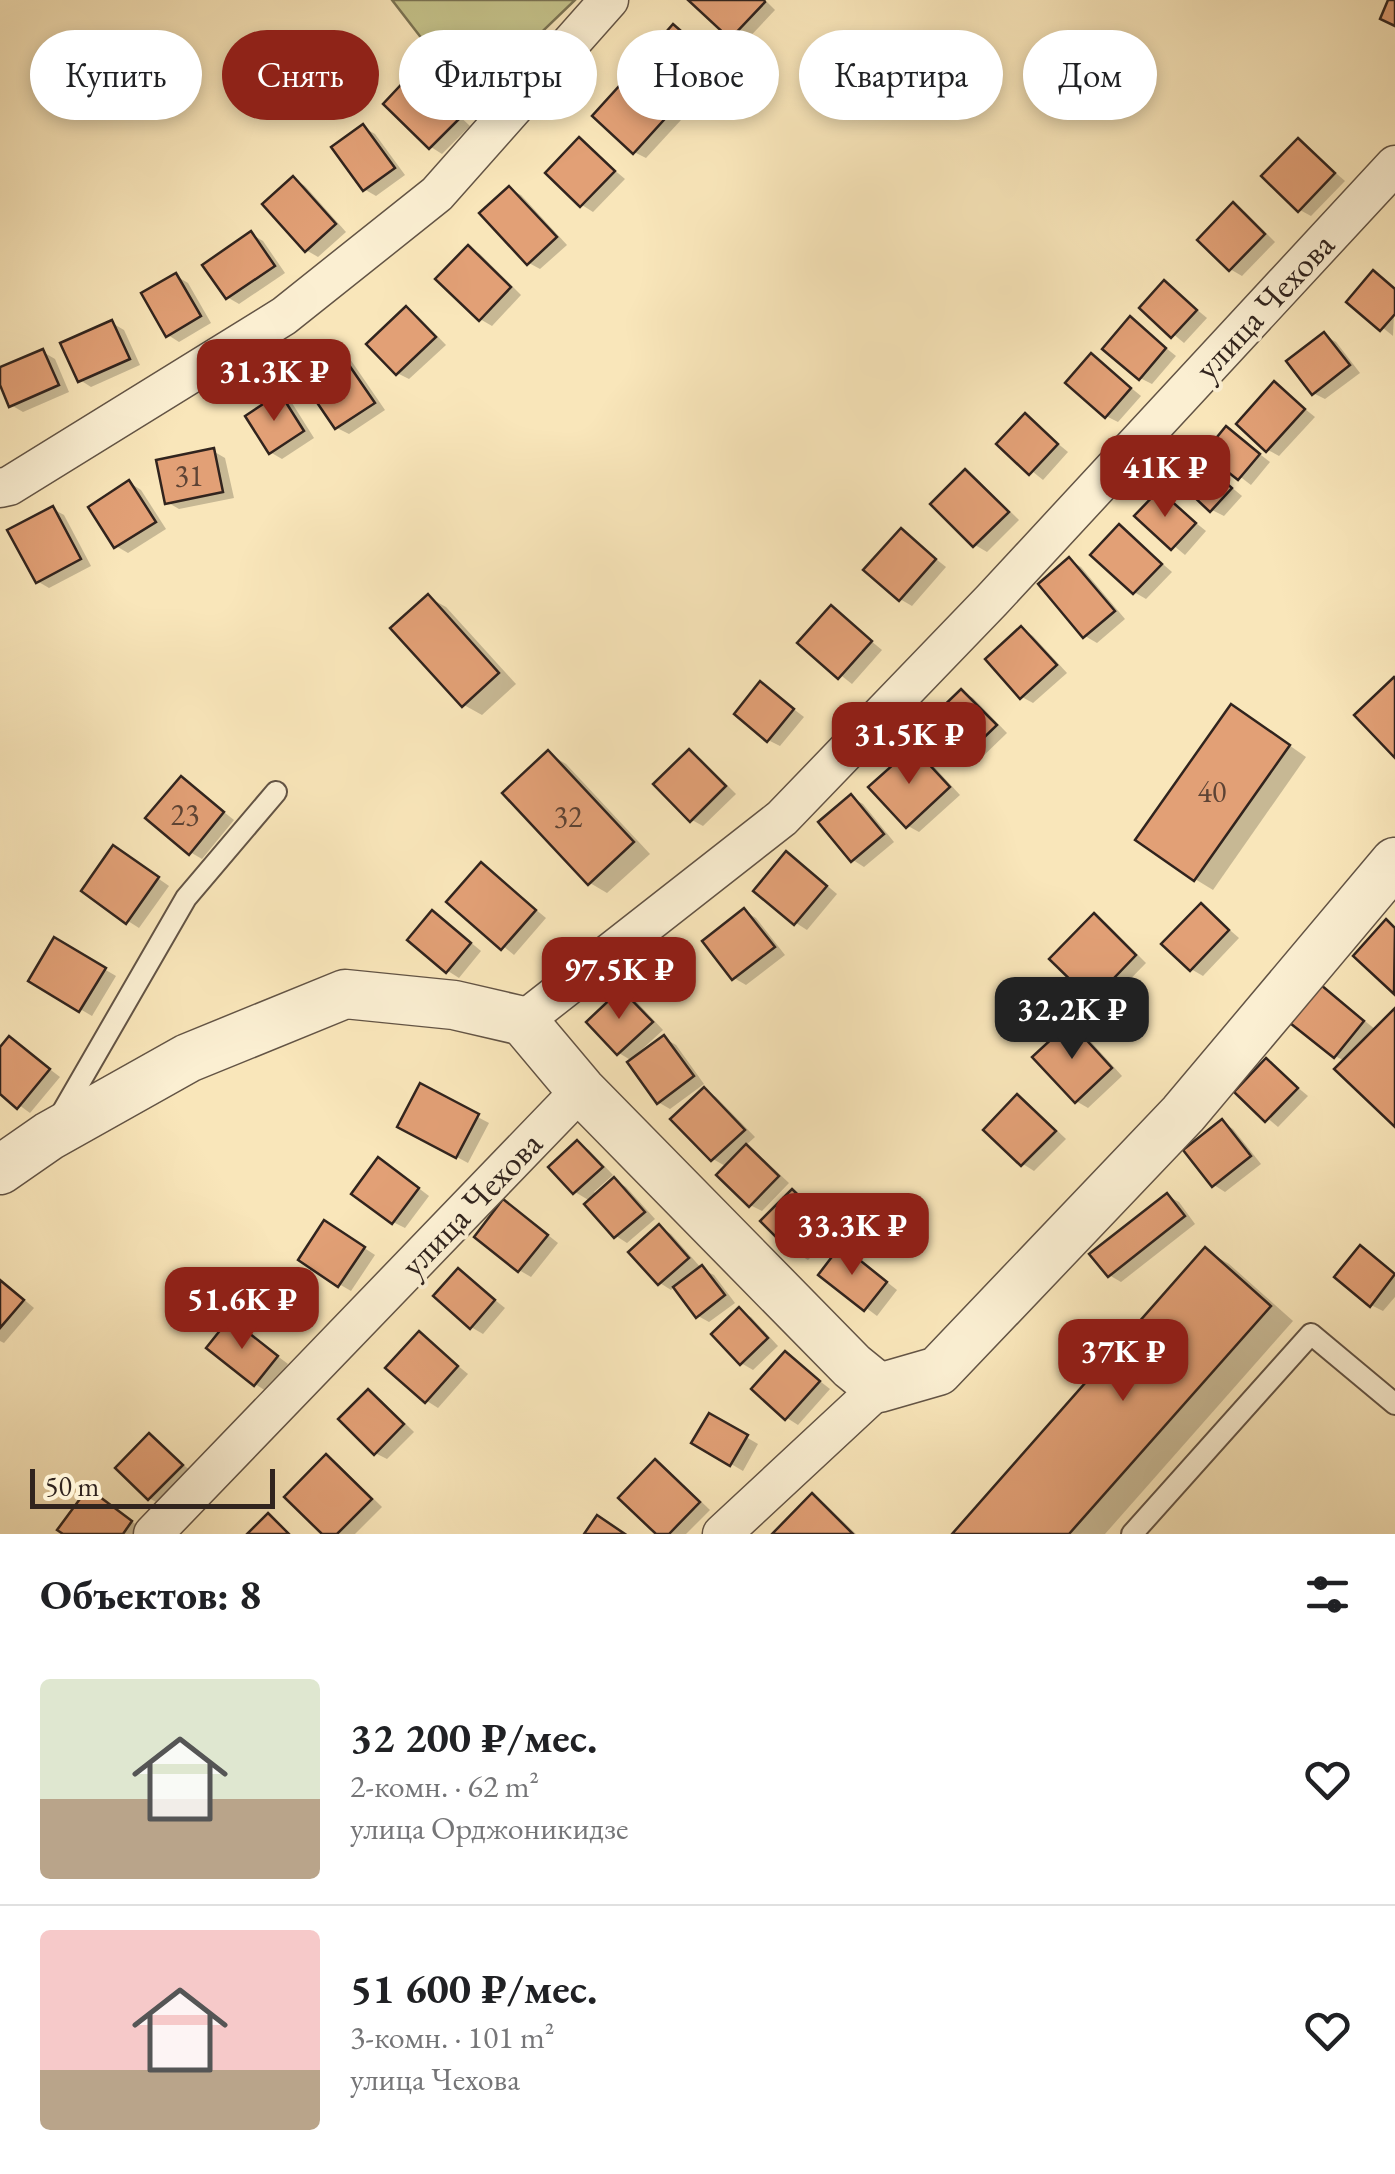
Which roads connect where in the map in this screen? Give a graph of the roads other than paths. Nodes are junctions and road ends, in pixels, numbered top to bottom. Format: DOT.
graph roads {
  1 [pos="609,0"];
  2 [pos="1395,164"];
  3 [pos="0,488"];
  4 [pos="276,792"];
  5 [pos="1395,862"];
  6 [pos="523,1021"];
  7 [pos="581,1090"];
  8 [pos="48,1136"];
  9 [pos="0,1170"];
  10 [pos="879,1388"];
  11 [pos="1395,1404"];
  12 [pos="152,1534"];
  13 [pos="722,1534"];
  14 [pos="1132,1534"];
  1 -- 3 [label="street"];
  2 -- 6 [label="street, улица Чехова"];
  4 -- 8 [label="lane"];
  5 -- 10 [label="street"];
  6 -- 7 [label="street"];
  6 -- 8 [label="street"];
  7 -- 10 [label="street"];
  7 -- 12 [label="street, улица Чехова"];
  8 -- 9 [label="street"];
  10 -- 13 [label="street"];
  11 -- 14 [label="lane"];
}
